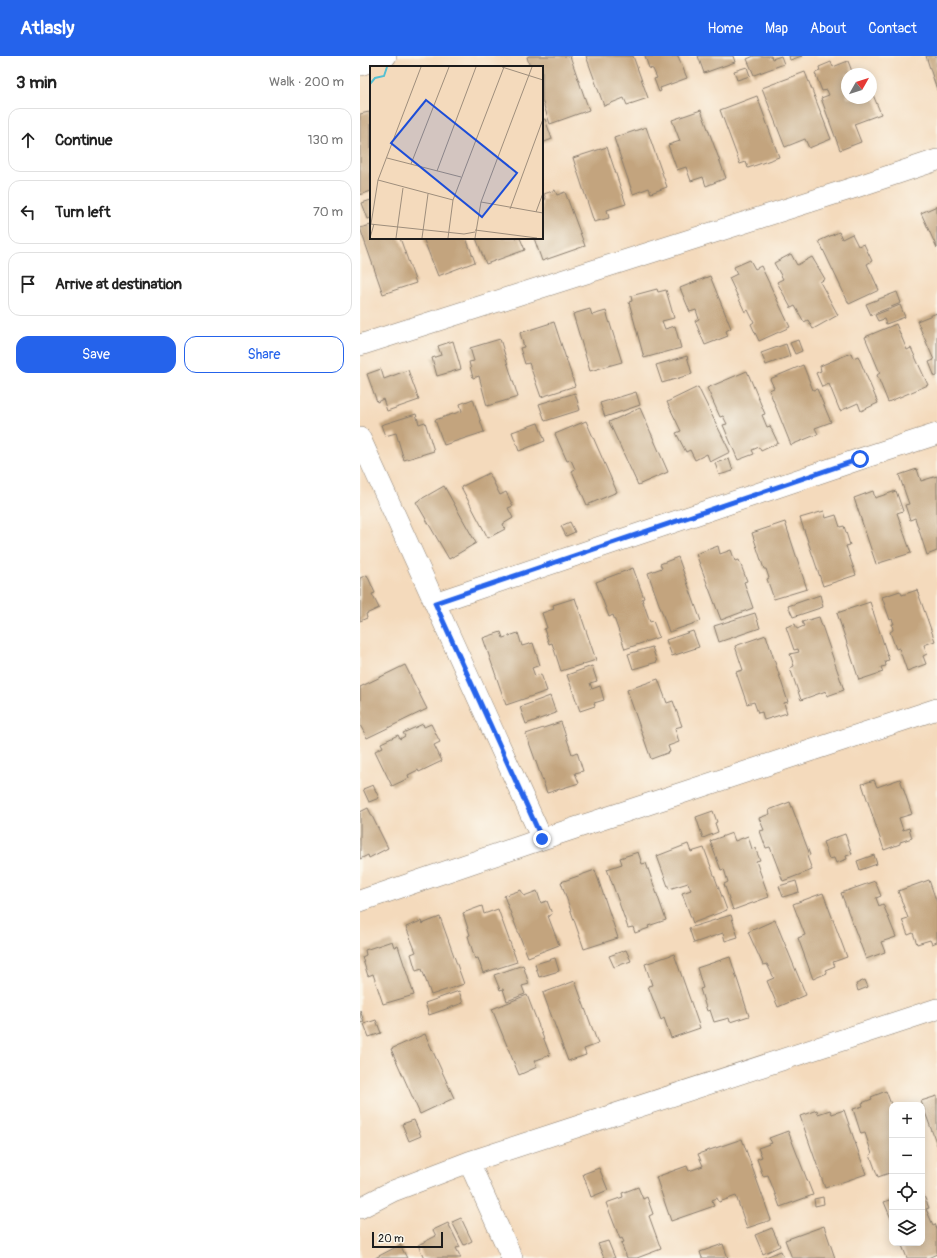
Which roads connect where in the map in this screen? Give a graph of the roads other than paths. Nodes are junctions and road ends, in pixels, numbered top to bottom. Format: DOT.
graph roads {
  1 [pos="386,56"];
  2 [pos="360,65"];
  3 [pos="937,160"];
  4 [pos="360,345"];
  5 [pos="937,434"];
  6 [pos="360,438"];
  7 [pos="435,603"];
  8 [pos="937,709"];
  9 [pos="542,839"];
  10 [pos="360,901"];
  11 [pos="937,1009"];
  12 [pos="469,1162"];
  13 [pos="360,1208"];
  14 [pos="512,1258"];
  1 -- 2 [label="street"];
  3 -- 4 [label="street"];
  5 -- 7 [label="street"];
  6 -- 7 [label="street"];
  7 -- 9 [label="street"];
  8 -- 9 [label="street"];
  9 -- 10 [label="street"];
  11 -- 12 [label="street"];
  12 -- 13 [label="street"];
  12 -- 14 [label="street"];
}
